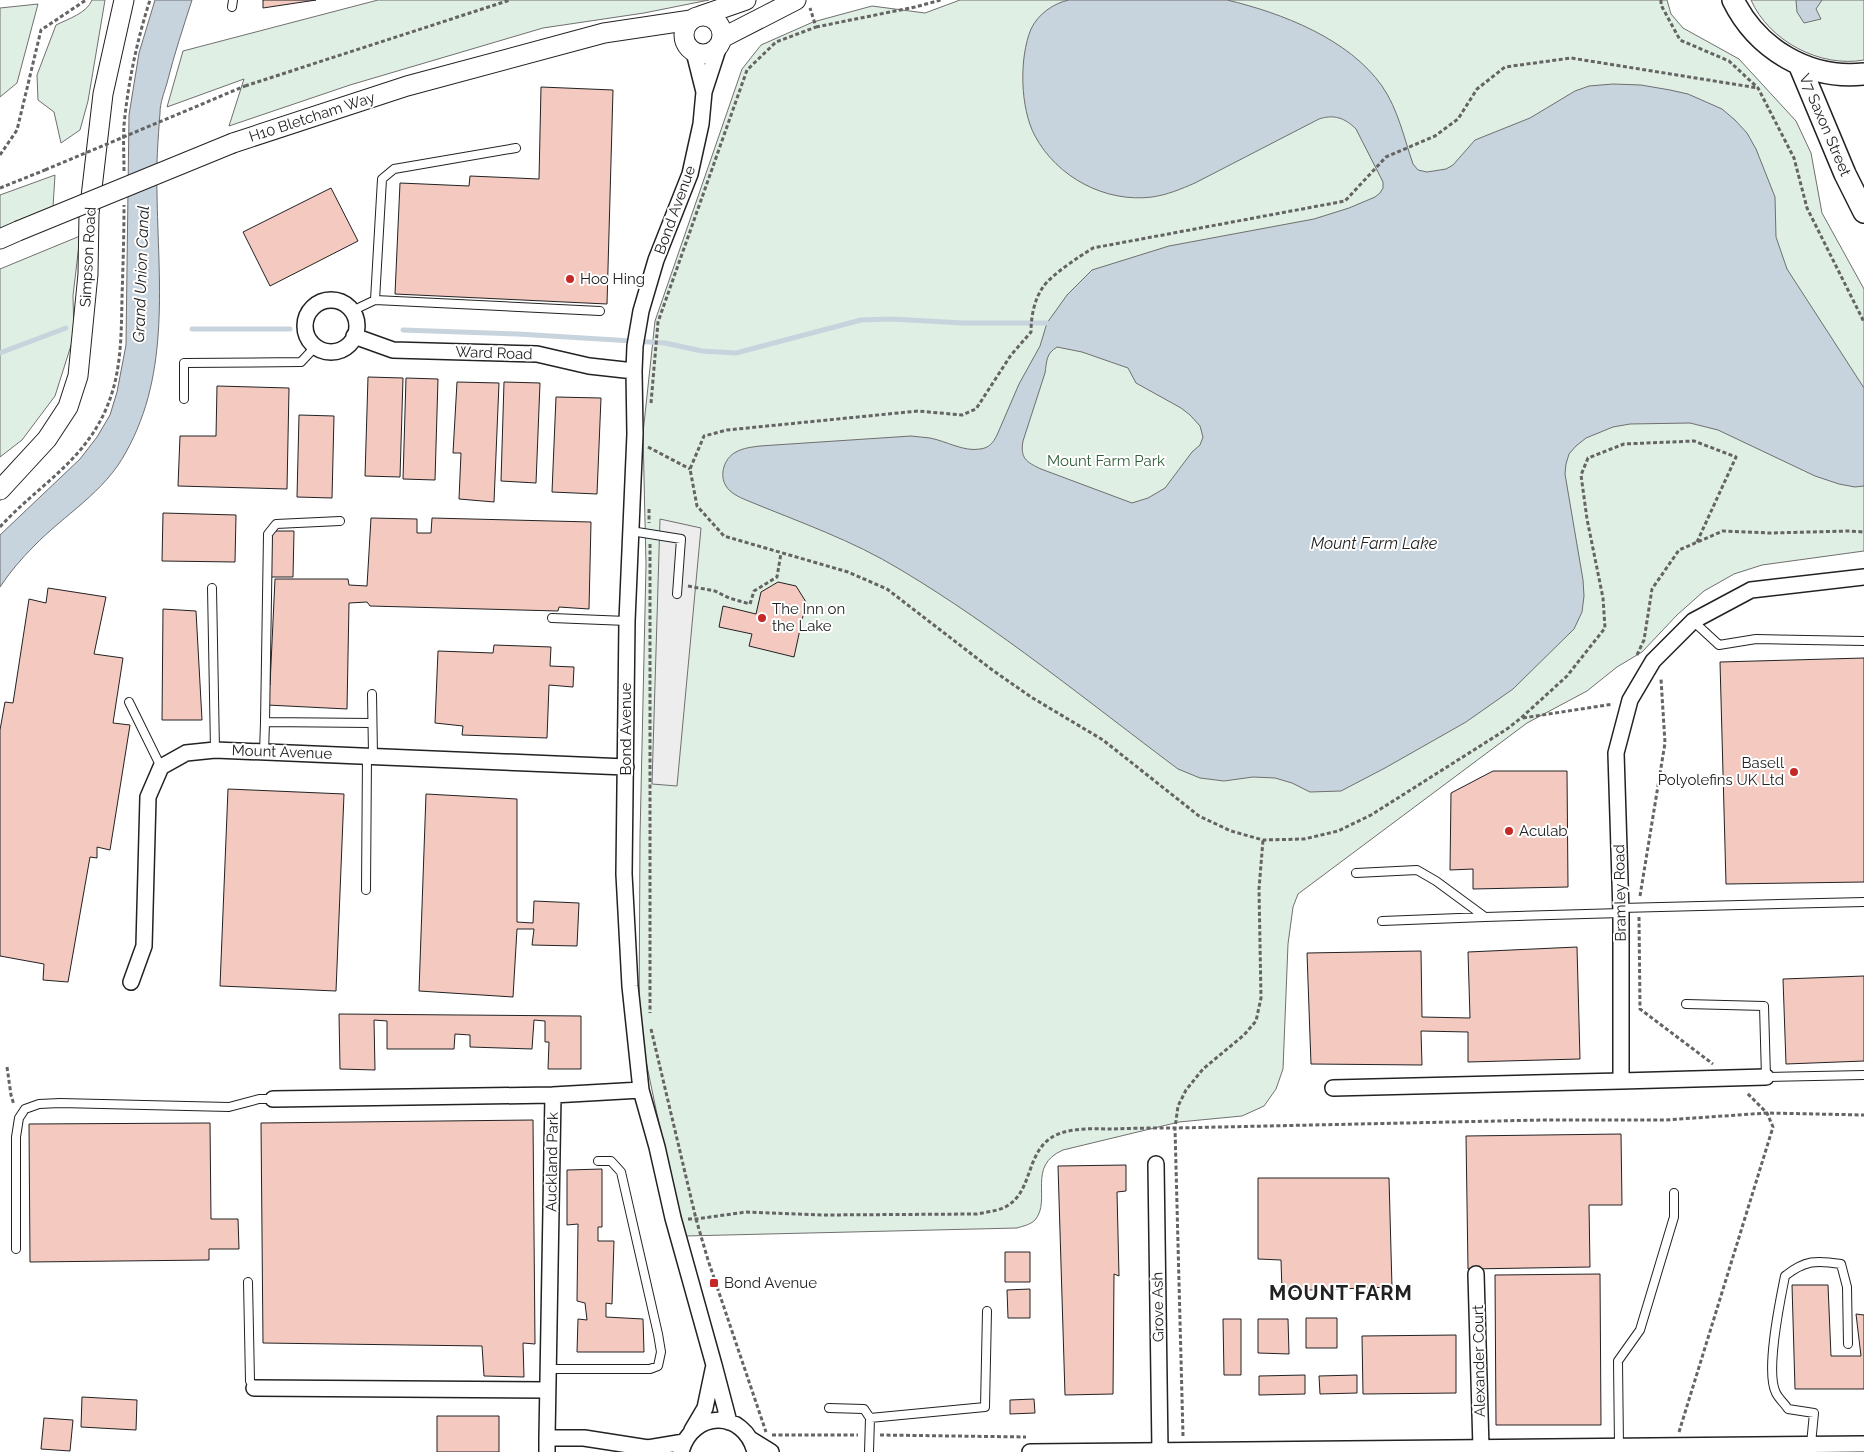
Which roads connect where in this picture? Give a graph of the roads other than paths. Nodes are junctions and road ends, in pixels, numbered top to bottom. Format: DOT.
graph roads {
  1 [pos="124,0"];
  2 [pos="746,0"];
  3 [pos="796,0"];
  4 [pos="1723,0"];
  5 [pos="1737,8"];
  6 [pos="696,18"];
  7 [pos="635,27"];
  8 [pos="720,42"];
  9 [pos="689,45"];
  10 [pos="1799,64"];
  11 [pos="1864,74"];
  12 [pos="704,92"];
  13 [pos="516,148"];
  14 [pos="1864,212"];
  15 [pos="0,239"];
  16 [pos="375,300"];
  17 [pos="352,311"];
  18 [pos="600,311"];
  19 [pos="354,336"];
  20 [pos="316,346"];
  21 [pos="634,370"];
  22 [pos="184,399"];
  23 [pos="0,490"];
  24 [pos="340,521"];
  25 [pos="631,531"];
  26 [pos="1864,578"];
  27 [pos="212,588"];
  28 [pos="677,594"];
  29 [pos="552,618"];
  30 [pos="627,621"];
  31 [pos="1693,621"];
  32 [pos="1864,641"];
  33 [pos="372,694"];
  34 [pos="129,702"];
  35 [pos="265,722"];
  36 [pos="372,722"];
  37 [pos="215,750"];
  38 [pos="264,753"];
  39 [pos="370,755"];
  40 [pos="626,766"];
  41 [pos="161,767"];
  42 [pos="1356,873"];
  43 [pos="366,890"];
  44 [pos="1864,902"];
  45 [pos="1621,910"];
  46 [pos="1485,917"];
  47 [pos="1382,921"];
  48 [pos="130,982"];
  49 [pos="1686,1004"];
  50 [pos="1864,1075"];
  51 [pos="1766,1077"];
  52 [pos="1620,1081"];
  53 [pos="1332,1088"];
  54 [pos="641,1090"];
  55 [pos="553,1095"];
  56 [pos="273,1099"];
  57 [pos="598,1161"];
  58 [pos="1156,1164"];
  59 [pos="1674,1194"];
  60 [pos="16,1249"];
  61 [pos="1476,1274"];
  62 [pos="248,1282"];
  63 [pos="987,1311"];
  64 [pos="1848,1344"];
  65 [pos="714,1366"];
  66 [pos="548,1369"];
  67 [pos="254,1388"];
  68 [pos="548,1390"];
  69 [pos="829,1408"];
  70 [pos="870,1418"];
  71 [pos="729,1422"];
  72 [pos="686,1442"];
  73 [pos="1811,1444"];
  74 [pos="1864,1444"];
  75 [pos="547,1445"];
  76 [pos="1619,1446"];
  77 [pos="761,1448"];
  78 [pos="1481,1448"];
  79 [pos="1839,1448"];
  80 [pos="1719,1449"];
  81 [pos="651,1450"];
  82 [pos="1160,1451"];
  83 [pos="1184,1451"];
  84 [pos="869,1452"];
  85 [pos="1030,1452"];
  86 [pos="1073,1452"];
  1 -- 23 [label="street, Simpson Road"];
  2 -- 6 [label="street, H10 Bletcham Way"];
  3 -- 8 [label="street"];
  4 -- 5 [label="street"];
  5 -- 10 [label="main road"];
  6 -- 7 [label="street, H10 Bletcham Way"];
  6 -- 8 [label="street"];
  6 -- 9 [label="street"];
  7 -- 9 [label="street, H10 Bletcham Way"];
  7 -- 15 [label="street, H10 Bletcham Way, bridge"];
  8 -- 9 [label="street"];
  8 -- 12 [label="street, Bond Avenue"];
  9 -- 12 [label="street, Bond Avenue"];
  10 -- 11 [label="main road"];
  10 -- 14 [label="main road, V7 Saxon Street"];
  12 -- 21 [label="street, Bond Avenue"];
  13 -- 16 [label="lane"];
  16 -- 17 [label="lane"];
  16 -- 18 [label="lane"];
  17 -- 19 [label="street"];
  17 -- 20 [label="street"];
  19 -- 20 [label="street"];
  19 -- 21 [label="street, Ward Road"];
  20 -- 22 [label="lane"];
  21 -- 25 [label="street, Bond Avenue"];
  24 -- 35 [label="lane"];
  25 -- 28 [label="lane"];
  25 -- 30 [label="street, Bond Avenue"];
  26 -- 31 [label="street, Bramley Road"];
  27 -- 37 [label="lane"];
  29 -- 30 [label="lane"];
  30 -- 40 [label="street, Bond Avenue"];
  31 -- 32 [label="lane"];
  31 -- 45 [label="street, Bramley Road"];
  33 -- 36 [label="lane"];
  34 -- 41 [label="lane"];
  35 -- 36 [label="lane"];
  35 -- 38 [label="lane"];
  36 -- 39 [label="lane"];
  37 -- 38 [label="street, Mount Avenue"];
  37 -- 41 [label="street, Mount Avenue"];
  38 -- 39 [label="street, Mount Avenue"];
  39 -- 40 [label="street, Mount Avenue"];
  39 -- 43 [label="lane"];
  40 -- 54 [label="street, Bond Avenue"];
  41 -- 48 [label="street"];
  42 -- 46 [label="lane"];
  44 -- 45 [label="lane"];
  45 -- 46 [label="lane"];
  45 -- 52 [label="street, Bramley Road"];
  46 -- 47 [label="lane"];
  49 -- 51 [label="lane"];
  50 -- 51 [label="lane"];
  51 -- 52 [label="street"];
  52 -- 53 [label="street"];
  54 -- 55 [label="street"];
  54 -- 65 [label="street, Bond Avenue"];
  55 -- 56 [label="street, Auckland Park"];
  55 -- 66 [label="street, Auckland Park"];
  56 -- 60 [label="lane"];
  57 -- 66 [label="lane"];
  58 -- 82 [label="street, Grove Ash"];
  59 -- 76 [label="lane"];
  61 -- 78 [label="street, Alexander Court"];
  62 -- 67 [label="lane"];
  63 -- 70 [label="lane"];
  64 -- 73 [label="lane"];
  65 -- 71 [label="street, Bond Avenue"];
  65 -- 72 [label="street, Bond Avenue"];
  66 -- 68 [label="street, Auckland Park"];
  67 -- 68 [label="street"];
  68 -- 75 [label="street, Auckland Park"];
  69 -- 70 [label="lane"];
  70 -- 84 [label="lane"];
  71 -- 72 [label="street, Auckland Park"];
  71 -- 77 [label="street"];
  72 -- 81 [label="street, Auckland Park"];
  73 -- 79 [label="street"];
  73 -- 80 [label="street"];
  74 -- 79 [label="street"];
  75 -- 81 [label="street, Auckland Park"];
  76 -- 78 [label="street"];
  76 -- 80 [label="street"];
  78 -- 83 [label="street"];
  82 -- 83 [label="street"];
  82 -- 86 [label="street"];
  85 -- 86 [label="street"];
}
